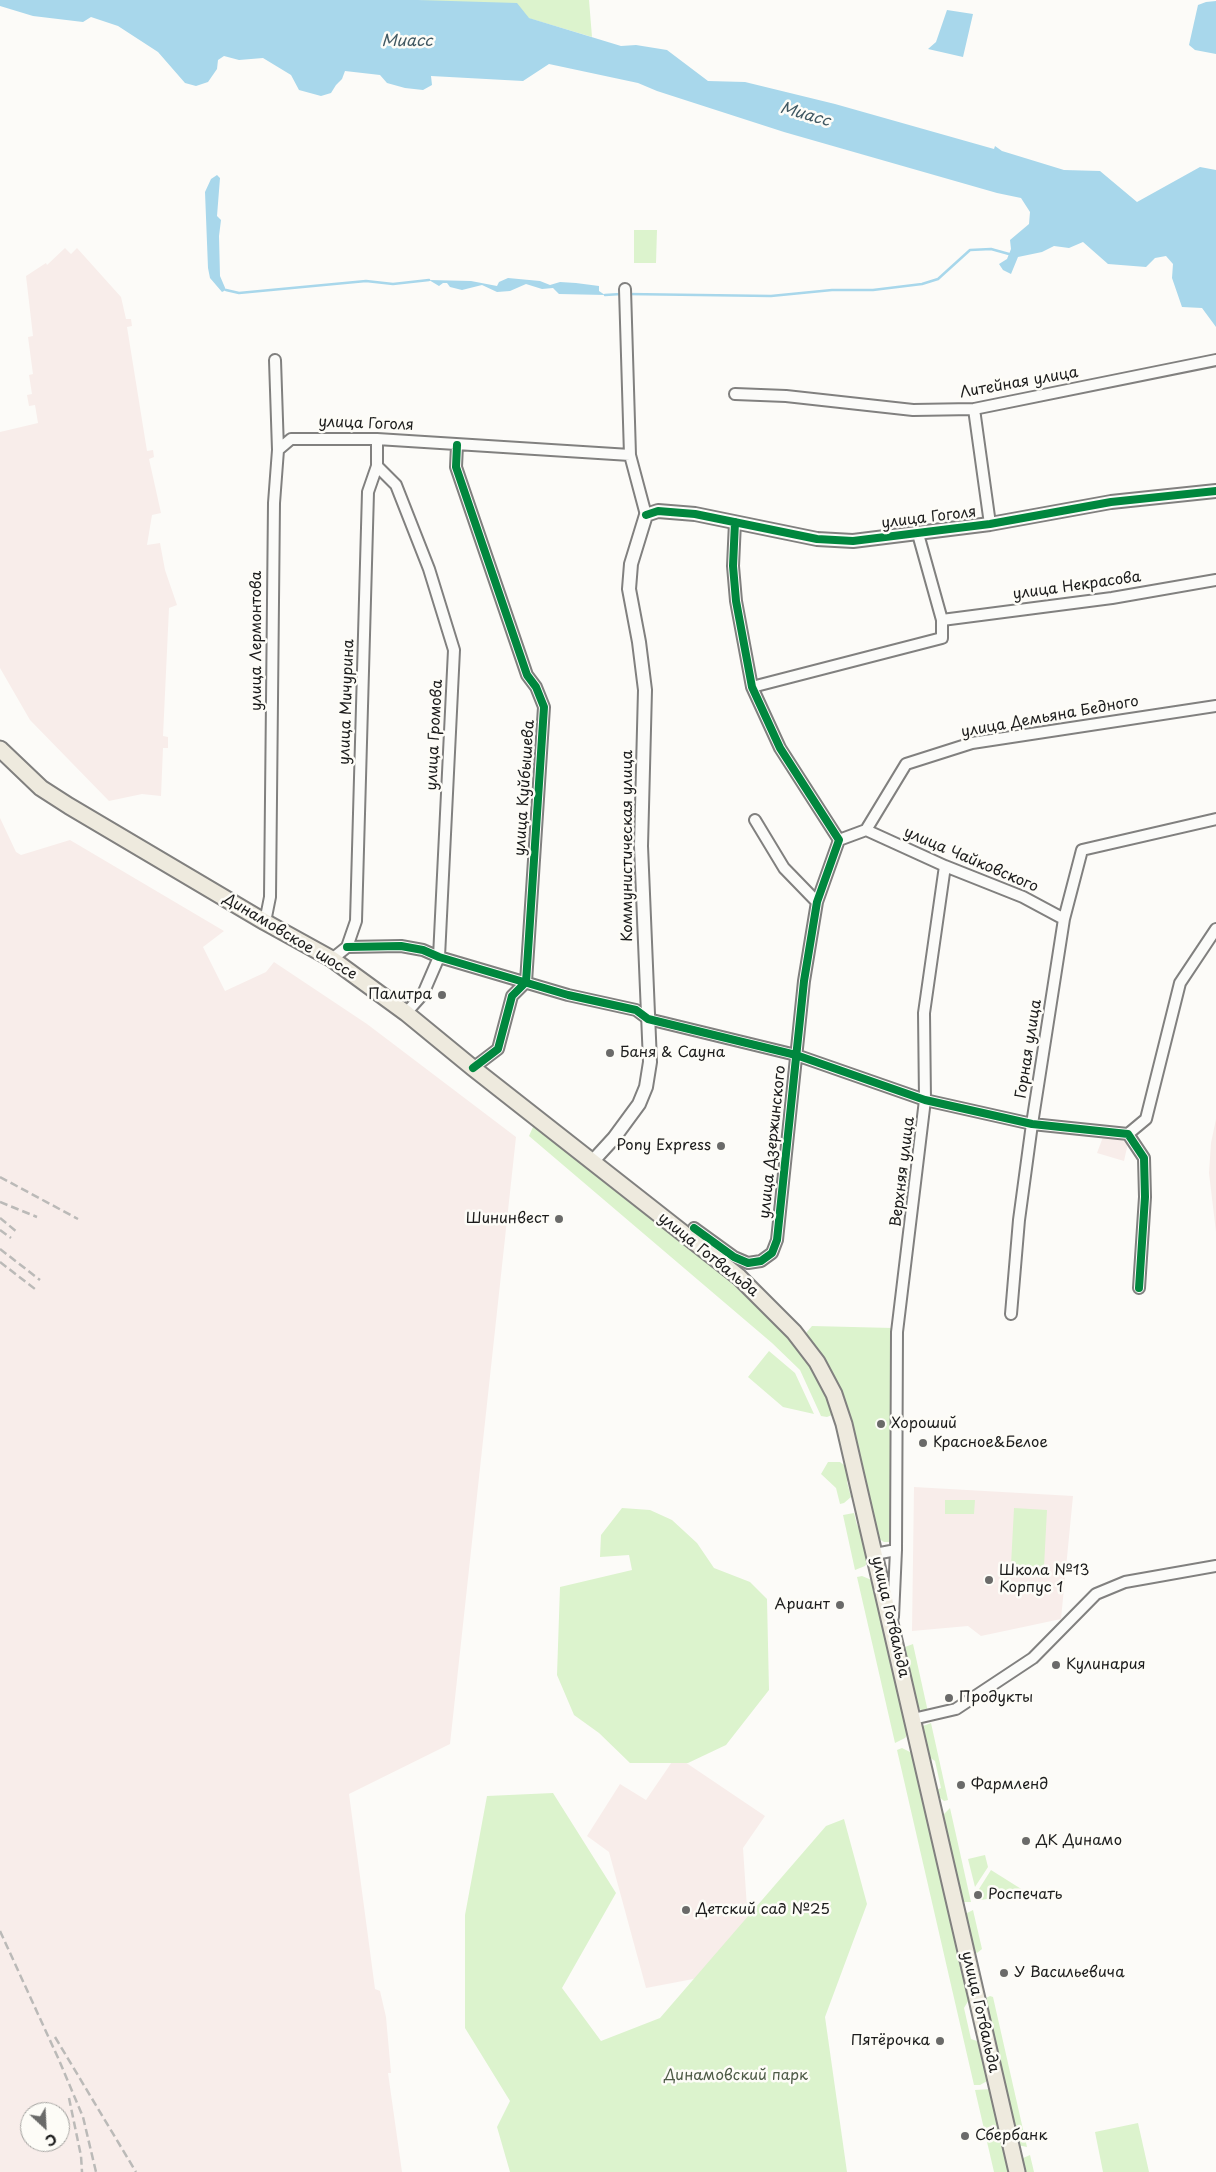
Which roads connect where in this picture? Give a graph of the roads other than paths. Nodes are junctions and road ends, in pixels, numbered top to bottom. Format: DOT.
graph roads {
  1 [pos="625,289"];
  2 [pos="275,360"];
  3 [pos="1216,360"];
  4 [pos="735,394"];
  5 [pos="974,409"];
  6 [pos="377,439"];
  7 [pos="457,445"];
  8 [pos="278,450"];
  9 [pos="630,455"];
  10 [pos="377,466"];
  11 [pos="1216,491"];
  12 [pos="646,515"];
  13 [pos="735,522"];
  14 [pos="990,524"];
  15 [pos="918,534"];
  16 [pos="1216,580"];
  17 [pos="942,620"];
  18 [pos="752,687"];
  19 [pos="1216,706"];
  20 [pos="0,749"];
  21 [pos="1216,819"];
  22 [pos="755,820"];
  23 [pos="866,830"];
  24 [pos="839,840"];
  25 [pos="945,866"];
  26 [pos="818,902"];
  27 [pos="1064,919"];
  28 [pos="265,922"];
  29 [pos="1216,929"];
  30 [pos="347,947"];
  31 [pos="439,957"];
  32 [pos="332,959"];
  33 [pos="526,982"];
  34 [pos="406,1012"];
  35 [pos="648,1019"];
  36 [pos="796,1055"];
  37 [pos="473,1068"];
  38 [pos="925,1100"];
  39 [pos="1032,1124"];
  40 [pos="1128,1134"];
  41 [pos="592,1162"];
  42 [pos="694,1228"];
  43 [pos="1139,1288"];
  44 [pos="1011,1314"];
  45 [pos="896,1550"];
  46 [pos="875,1554"];
  47 [pos="1216,1566"];
  48 [pos="892,1628"];
  49 [pos="913,1719"];
  50 [pos="1017,2172"];
  1 -- 9 [label="street"];
  2 -- 8 [label="street, улица Лермонтова"];
  3 -- 5 [label="street, Литейная улица"];
  4 -- 5 [label="street, Литейная улица"];
  5 -- 14 [label="street"];
  6 -- 7 [label="street, улица Гоголя"];
  6 -- 8 [label="street, улица Гоголя"];
  6 -- 10 [label="street, улица Мичурина"];
  7 -- 9 [label="street, улица Гоголя"];
  7 -- 33 [label="street, улица Куйбышева"];
  8 -- 28 [label="street, улица Лермонтова"];
  9 -- 12 [label="street"];
  10 -- 30 [label="street, улица Мичурина"];
  10 -- 31 [label="street, улица Громова"];
  11 -- 14 [label="street, улица Гоголя"];
  12 -- 13 [label="street, улица Гоголя"];
  12 -- 35 [label="street, Коммунистическая улица"];
  13 -- 15 [label="street, улица Гоголя"];
  13 -- 18 [label="street"];
  14 -- 15 [label="street, улица Гоголя"];
  15 -- 17 [label="street"];
  16 -- 17 [label="street, улица Некрасова"];
  17 -- 18 [label="street"];
  18 -- 24 [label="street"];
  19 -- 23 [label="street, улица Демьяна Бедного"];
  20 -- 28 [label="main road, Динамовское шоссе"];
  21 -- 27 [label="street, Горная улица"];
  22 -- 26 [label="street"];
  23 -- 24 [label="street"];
  23 -- 25 [label="street, улица Чайковского"];
  24 -- 26 [label="street, улица Дзержинского"];
  25 -- 27 [label="street, улица Чайковского"];
  25 -- 38 [label="street, Верхняя улица"];
  26 -- 36 [label="street, улица Дзержинского"];
  27 -- 39 [label="street, Горная улица"];
  28 -- 32 [label="main road, Динамовское шоссе"];
  29 -- 40 [label="street"];
  30 -- 31 [label="street"];
  30 -- 32 [label="street"];
  31 -- 33 [label="street"];
  31 -- 34 [label="street, улица Громова"];
  32 -- 34 [label="main road, Динамовское шоссе"];
  33 -- 35 [label="street"];
  33 -- 37 [label="street"];
  34 -- 37 [label="main road, Динамовское шоссе"];
  35 -- 36 [label="street"];
  35 -- 41 [label="street, Коммунистическая улица"];
  36 -- 38 [label="street"];
  36 -- 42 [label="street, улица Дзержинского"];
  37 -- 41 [label="main road, Динамовское шоссе"];
  38 -- 39 [label="street"];
  38 -- 45 [label="street, Верхняя улица"];
  39 -- 40 [label="street"];
  39 -- 44 [label="street, Горная улица"];
  40 -- 43 [label="street"];
  41 -- 46 [label="main road, улица Готвальда"];
  45 -- 46 [label="street"];
  45 -- 48 [label="street, Верхняя улица"];
  46 -- 48 [label="main road, улица Готвальда"];
  47 -- 49 [label="street"];
  48 -- 49 [label="main road, улица Готвальда"];
  49 -- 50 [label="main road, улица Готвальда"];
}
